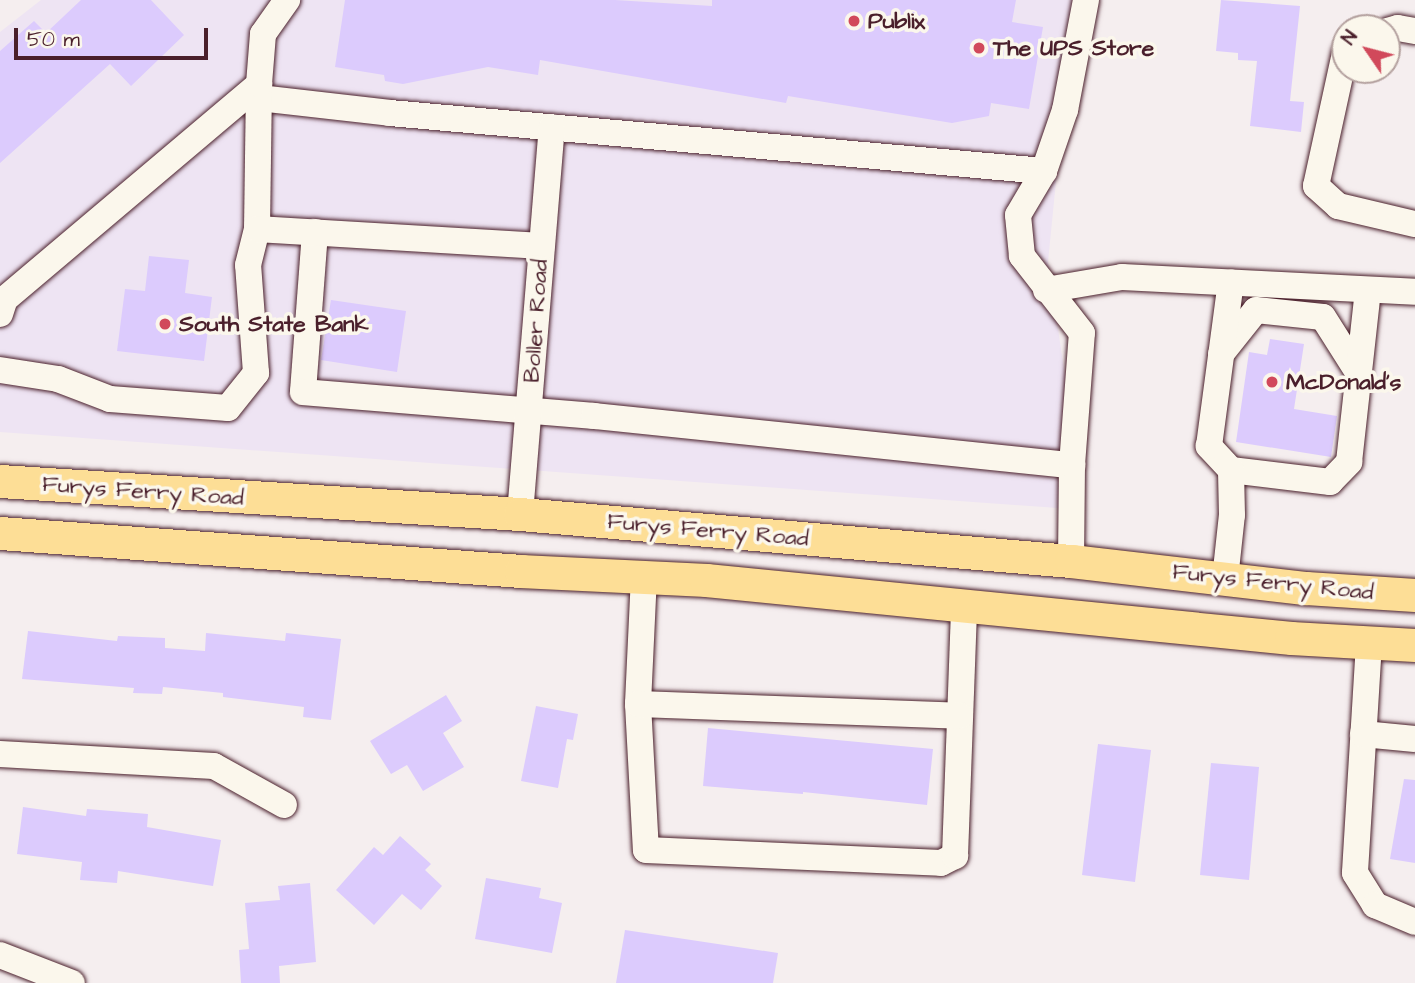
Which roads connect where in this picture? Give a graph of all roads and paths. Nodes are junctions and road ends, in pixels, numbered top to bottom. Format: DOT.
graph roads {
  1 [pos="287,0"];
  2 [pos="1086,0"];
  3 [pos="1338,84"];
  4 [pos="259,91"];
  5 [pos="552,127"];
  6 [pos="1044,171"];
  7 [pos="1415,224"];
  8 [pos="257,229"];
  9 [pos="315,232"];
  10 [pos="541,246"];
  11 [pos="1231,282"];
  12 [pos="1046,290"];
  13 [pos="1367,290"];
  14 [pos="1415,292"];
  15 [pos="0,314"];
  16 [pos="1221,354"];
  17 [pos="0,370"];
  18 [pos="1359,374"];
  19 [pos="530,410"];
  20 [pos="1072,465"];
  21 [pos="1231,470"];
  22 [pos="0,481"];
  23 [pos="520,514"];
  24 [pos="0,533"];
  25 [pos="1071,561"];
  26 [pos="644,576"];
  27 [pos="1225,579"];
  28 [pos="1406,589"];
  29 [pos="964,605"];
  30 [pos="1369,643"];
  31 [pos="1415,645"];
  32 [pos="638,704"];
  33 [pos="960,716"];
  34 [pos="1363,734"];
  35 [pos="1415,738"];
  36 [pos="0,754"];
  37 [pos="284,805"];
  38 [pos="1415,922"];
  39 [pos="0,955"];
  40 [pos="72,983"];
  1 -- 4 [label="street"];
  2 -- 6 [label="street"];
  3 -- 7 [label="street"];
  4 -- 5 [label="street"];
  4 -- 8 [label="street"];
  4 -- 15 [label="street"];
  5 -- 6 [label="street"];
  5 -- 10 [label="street, Boller Road"];
  6 -- 12 [label="street"];
  8 -- 9 [label="street"];
  8 -- 17 [label="street"];
  9 -- 10 [label="street"];
  9 -- 19 [label="street"];
  10 -- 19 [label="street, Boller Road"];
  11 -- 12 [label="street"];
  11 -- 13 [label="street"];
  11 -- 16 [label="street"];
  12 -- 20 [label="street"];
  13 -- 14 [label="street"];
  13 -- 18 [label="street"];
  16 -- 18 [label="street"];
  16 -- 21 [label="street"];
  18 -- 21 [label="street"];
  19 -- 20 [label="street"];
  19 -- 23 [label="street, Boller Road"];
  20 -- 25 [label="street"];
  21 -- 27 [label="street"];
  22 -- 23 [label="main road, Furys Ferry Road"];
  23 -- 25 [label="main road, Furys Ferry Road"];
  24 -- 26 [label="main road"];
  25 -- 27 [label="main road, Furys Ferry Road"];
  26 -- 29 [label="main road"];
  26 -- 32 [label="street"];
  27 -- 28 [label="main road, Furys Ferry Road"];
  29 -- 30 [label="main road"];
  29 -- 33 [label="street"];
  30 -- 31 [label="main road"];
  30 -- 34 [label="street"];
  32 -- 33 [label="street"];
  32 -- 33 [label="street"];
  34 -- 35 [label="street"];
  34 -- 38 [label="street"];
  36 -- 37 [label="street"];
  39 -- 40 [label="street"];
}
